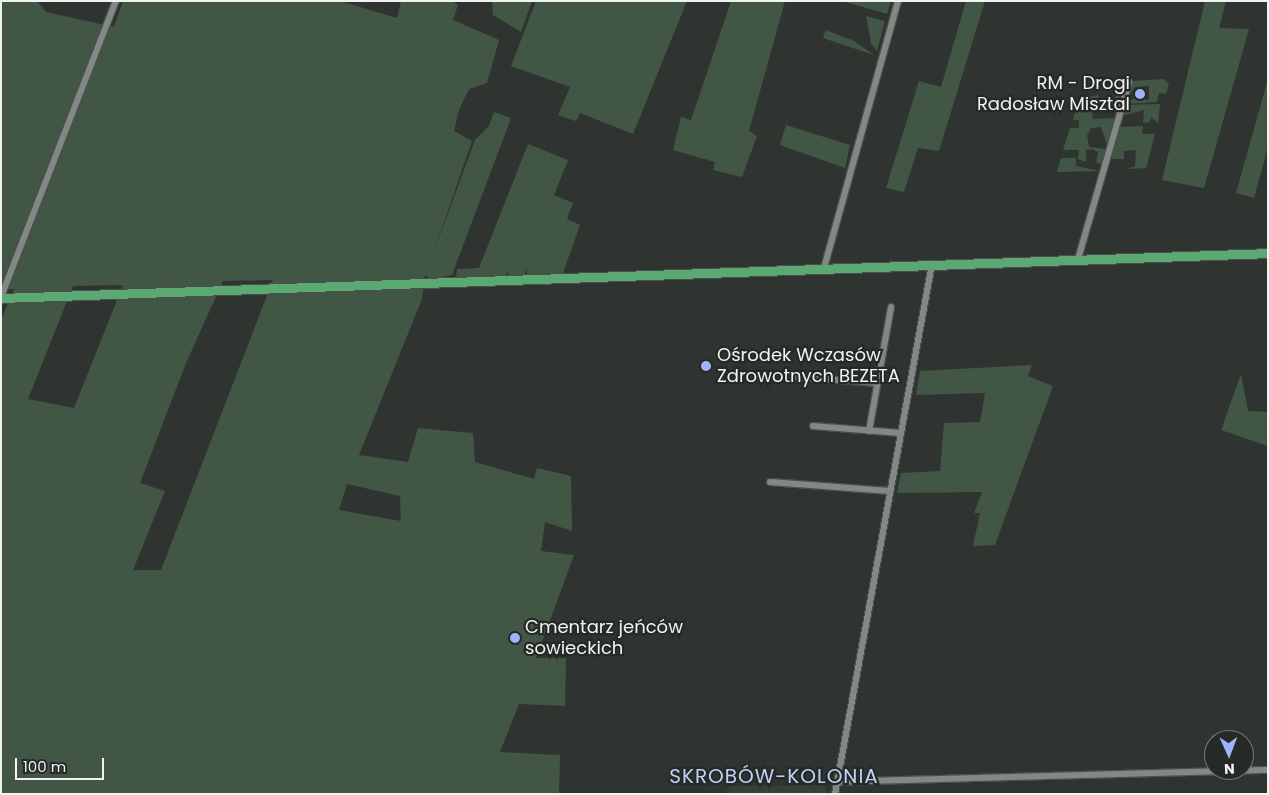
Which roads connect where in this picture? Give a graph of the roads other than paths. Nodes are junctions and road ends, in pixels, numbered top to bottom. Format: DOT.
graph roads {
  1 [pos="116,1"];
  2 [pos="898,1"];
  3 [pos="1129,82"];
  4 [pos="1268,252"];
  5 [pos="1078,259"];
  6 [pos="932,264"];
  7 [pos="824,268"];
  8 [pos="1,297"];
  9 [pos="891,307"];
  10 [pos="784,376"];
  11 [pos="878,383"];
  12 [pos="813,426"];
  13 [pos="869,431"];
  14 [pos="901,433"];
  15 [pos="770,482"];
  16 [pos="890,491"];
  17 [pos="1268,770"];
  18 [pos="836,782"];
  19 [pos="835,794"];
  1 -- 8 [label="street"];
  2 -- 7 [label="street"];
  3 -- 5 [label="street"];
  4 -- 5 [label="main road"];
  5 -- 6 [label="main road"];
  6 -- 7 [label="main road"];
  6 -- 14 [label="street"];
  7 -- 8 [label="main road"];
  9 -- 11 [label="street"];
  10 -- 11 [label="street"];
  11 -- 13 [label="street"];
  12 -- 13 [label="street"];
  13 -- 14 [label="street"];
  14 -- 16 [label="street"];
  15 -- 16 [label="street"];
  16 -- 18 [label="street"];
  17 -- 18 [label="street"];
  18 -- 19 [label="street"];
}
